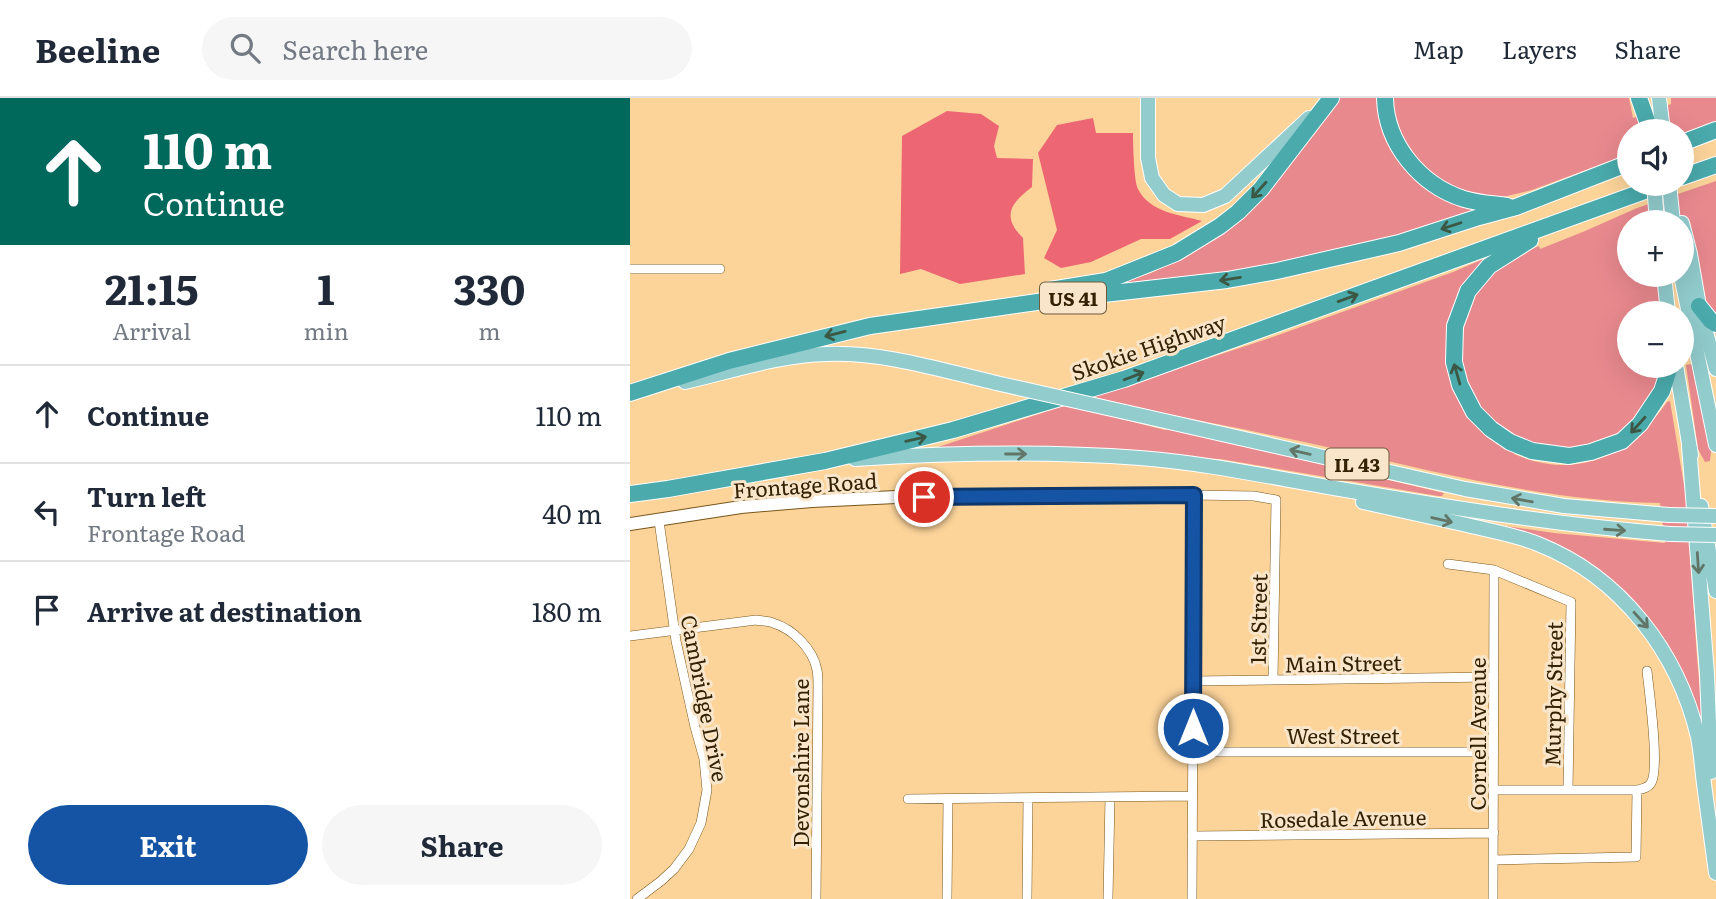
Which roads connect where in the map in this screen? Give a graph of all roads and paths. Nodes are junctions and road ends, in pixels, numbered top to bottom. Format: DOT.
graph roads {
  1 [pos="1148,98"];
  2 [pos="1331,98"];
  3 [pos="1385,98"];
  4 [pos="1639,98"];
  5 [pos="1645,98"];
  6 [pos="1659,98"];
  7 [pos="1650,119"];
  8 [pos="1651,119"];
  9 [pos="1653,119"];
  10 [pos="1716,130"];
  11 [pos="1694,138"];
  12 [pos="1716,165"];
  13 [pos="1617,168"];
  14 [pos="1694,173"];
  15 [pos="1637,196"];
  16 [pos="1516,207"];
  17 [pos="1560,222"];
  18 [pos="630,269"];
  19 [pos="720,269"];
  20 [pos="1694,277"];
  21 [pos="1683,287"];
  22 [pos="1699,306"];
  23 [pos="1716,324"];
  24 [pos="870,326"];
  25 [pos="1716,369"];
  26 [pos="1666,378"];
  27 [pos="1678,378"];
  28 [pos="630,394"];
  29 [pos="1716,445"];
  30 [pos="1689,446"];
  31 [pos="825,461"];
  32 [pos="1306,483"];
  33 [pos="630,494"];
  34 [pos="1194,495"];
  35 [pos="1716,516"];
  36 [pos="659,521"];
  37 [pos="630,524"];
  38 [pos="1716,535"];
  39 [pos="1448,564"];
  40 [pos="1494,570"];
  41 [pos="1716,591"];
  42 [pos="674,631"];
  43 [pos="630,636"];
  44 [pos="1647,671"];
  45 [pos="1494,677"];
  46 [pos="1273,680"];
  47 [pos="1193,681"];
  48 [pos="1192,752"];
  49 [pos="1494,752"];
  50 [pos="1494,790"];
  51 [pos="1568,790"];
  52 [pos="1637,790"];
  53 [pos="1192,796"];
  54 [pos="1110,797"];
  55 [pos="1028,798"];
  56 [pos="908,799"];
  57 [pos="947,799"];
  58 [pos="1494,833"];
  59 [pos="1192,836"];
  60 [pos="1493,860"];
  61 [pos="1716,871"];
  62 [pos="637,899"];
  63 [pos="817,899"];
  64 [pos="947,899"];
  65 [pos="1027,899"];
  66 [pos="1108,899"];
  67 [pos="1192,899"];
  68 [pos="1493,899"];
  1 -- 2 [label="main road"];
  2 -- 24 [label="highway, one-way"];
  3 -- 16 [label="highway"];
  4 -- 7 [label="highway"];
  5 -- 8 [label="main road"];
  6 -- 9 [label="main road"];
  10 -- 11 [label="highway"];
  12 -- 14 [label="highway"];
  13 -- 16 [label="highway, Skokie Highway / US 41"];
  15 -- 17 [label="highway, Skokie Highway"];
  16 -- 24 [label="highway, Skokie Highway / US 41, one-way"];
  26 -- 17 [label="highway, one-way"];
  31 -- 17 [label="highway, Skokie Highway, one-way"];
  18 -- 19 [label="street"];
  20 -- 22 [label="main road"];
  21 -- 29 [label="main road"];
  22 -- 23 [label="highway"];
  22 -- 25 [label="main road"];
  24 -- 28 [label="highway, Skokie Highway / US 41, one-way"];
  27 -- 30 [label="main road"];
  35 -- 28 [label="main road, IL 43, one-way, bridge"];
  30 -- 41 [label="main road"];
  30 -- 61 [label="main road, one-way"];
  31 -- 32 [label="main road, IL 43, one-way"];
  31 -- 33 [label="highway, Skokie Highway"];
  32 -- 38 [label="main road, IL 43, one-way, bridge"];
  32 -- 61 [label="main road, one-way"];
  34 -- 36 [label="street, Frontage Road"];
  34 -- 46 [label="street, 1st Street"];
  34 -- 47 [label="street"];
  36 -- 37 [label="street, Frontage Road"];
  36 -- 42 [label="street, Cambridge Drive"];
  39 -- 40 [label="street, Murphy Street"];
  40 -- 45 [label="street, Cornell Avenue"];
  40 -- 51 [label="street, Murphy Street"];
  42 -- 43 [label="street, Devonshire Lane"];
  42 -- 62 [label="street, Cambridge Drive"];
  42 -- 63 [label="street, Devonshire Lane"];
  44 -- 52 [label="street"];
  45 -- 46 [label="street, Main Street"];
  45 -- 49 [label="street, Cornell Avenue"];
  46 -- 47 [label="street, Main Street"];
  47 -- 48 [label="street"];
  48 -- 49 [label="street, West Street"];
  48 -- 53 [label="street"];
  49 -- 50 [label="street, Cornell Avenue"];
  50 -- 51 [label="street"];
  50 -- 58 [label="street, Cornell Avenue"];
  51 -- 52 [label="street"];
  52 -- 60 [label="street"];
  53 -- 54 [label="street"];
  53 -- 59 [label="street"];
  54 -- 55 [label="street"];
  54 -- 66 [label="street"];
  55 -- 57 [label="street"];
  55 -- 65 [label="street"];
  56 -- 57 [label="street"];
  57 -- 64 [label="street"];
  58 -- 59 [label="street, Rosedale Avenue"];
  58 -- 60 [label="street, Cornell Avenue"];
  59 -- 67 [label="street"];
  60 -- 68 [label="street, Cornell Avenue"];
}
